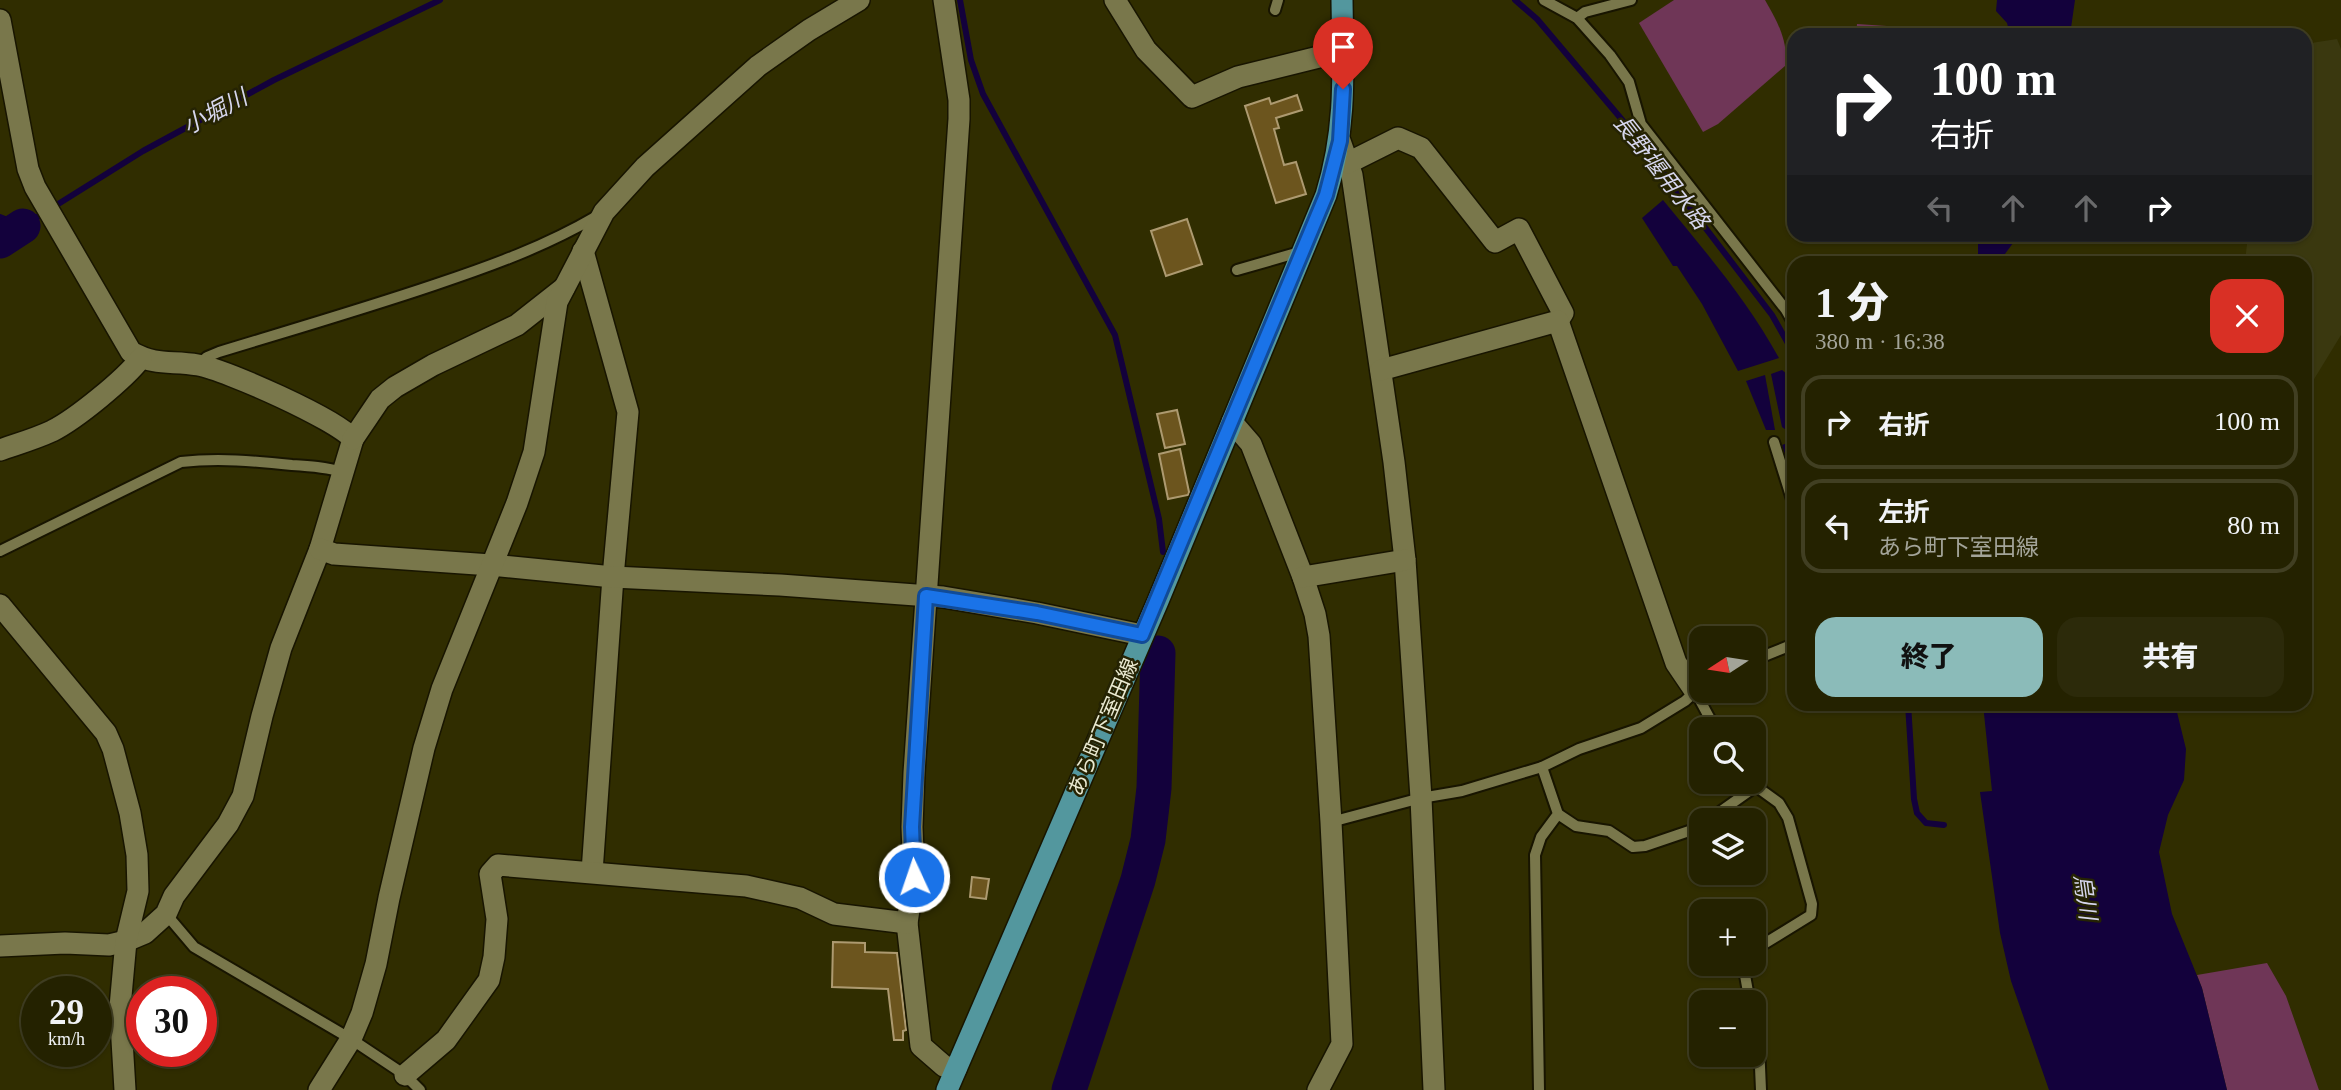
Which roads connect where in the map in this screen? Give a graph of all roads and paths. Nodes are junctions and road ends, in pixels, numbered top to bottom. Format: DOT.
graph roads {
  1 [pos="859,0"];
  2 [pos="944,0"];
  3 [pos="1115,0"];
  4 [pos="1342,0"];
  5 [pos="1544,0"];
  6 [pos="1631,0"];
  7 [pos="1577,18"];
  8 [pos="0,19"];
  9 [pos="1343,51"];
  10 [pos="1340,141"];
  11 [pos="1348,163"];
  12 [pos="604,212"];
  13 [pos="583,251"];
  14 [pos="1303,251"];
  15 [pos="1237,270"];
  16 [pos="564,288"];
  17 [pos="1787,312"];
  18 [pos="1558,321"];
  19 [pos="141,358"];
  20 [pos="198,365"];
  21 [pos="1381,370"];
  22 [pos="1232,422"];
  23 [pos="353,439"];
  24 [pos="1774,442"];
  25 [pos="0,450"];
  26 [pos="342,472"];
  27 [pos="1787,484"];
  28 [pos="320,549"];
  29 [pos="0,551"];
  30 [pos="1405,560"];
  31 [pos="491,565"];
  32 [pos="613,577"];
  33 [pos="1303,577"];
  34 [pos="926,596"];
  35 [pos="0,605"];
  36 [pos="1142,635"];
  37 [pos="1787,647"];
  38 [pos="1766,655"];
  39 [pos="1689,678"];
  40 [pos="1689,697"];
  41 [pos="1542,767"];
  42 [pos="1742,794"];
  43 [pos="1766,794"];
  44 [pos="1422,798"];
  45 [pos="1724,808"];
  46 [pos="1558,814"];
  47 [pos="1331,822"];
  48 [pos="1689,831"];
  49 [pos="592,872"];
  50 [pos="166,914"];
  51 [pos="907,923"];
  52 [pos="126,941"];
  53 [pos="1766,943"];
  54 [pos="0,946"];
  55 [pos="351,1039"];
  56 [pos="1760,1067"];
  57 [pos="956,1069"];
  58 [pos="412,1083"];
  59 [pos="125,1090"];
  60 [pos="319,1090"];
  61 [pos="947,1090"];
  62 [pos="1318,1090"];
  63 [pos="1434,1090"];
  64 [pos="1539,1090"];
  65 [pos="1761,1090"];
  1 -- 12 [label="street"];
  2 -- 34 [label="street"];
  3 -- 9 [label="street"];
  4 -- 9 [label="main road, あら町下室田線"];
  5 -- 7 [label="lane"];
  6 -- 7 [label="lane"];
  7 -- 17 [label="lane"];
  8 -- 19 [label="street"];
  9 -- 10 [label="main road, あら町下室田線"];
  10 -- 11 [label="street"];
  10 -- 14 [label="main road, あら町下室田線"];
  11 -- 18 [label="street"];
  11 -- 21 [label="street"];
  12 -- 13 [label="street"];
  12 -- 20 [label="lane"];
  13 -- 16 [label="street"];
  13 -- 32 [label="street"];
  14 -- 15 [label="lane"];
  14 -- 22 [label="main road, あら町下室田線"];
  16 -- 23 [label="street"];
  16 -- 31 [label="street"];
  18 -- 21 [label="street"];
  18 -- 39 [label="street"];
  19 -- 20 [label="street"];
  19 -- 25 [label="street"];
  20 -- 23 [label="street"];
  21 -- 30 [label="street"];
  22 -- 33 [label="street"];
  22 -- 36 [label="main road, あら町下室田線"];
  23 -- 26 [label="street"];
  24 -- 27 [label="lane"];
  26 -- 28 [label="street"];
  26 -- 29 [label="lane"];
  28 -- 31 [label="street"];
  28 -- 50 [label="street"];
  30 -- 33 [label="street"];
  30 -- 44 [label="street"];
  31 -- 32 [label="street"];
  31 -- 55 [label="street"];
  32 -- 34 [label="street"];
  32 -- 49 [label="street"];
  33 -- 47 [label="street"];
  34 -- 36 [label="street"];
  34 -- 51 [label="street"];
  35 -- 52 [label="street"];
  36 -- 57 [label="main road, あら町下室田線"];
  37 -- 38 [label="lane"];
  40 -- 41 [label="lane"];
  41 -- 44 [label="lane"];
  41 -- 46 [label="lane"];
  42 -- 45 [label="lane"];
  43 -- 53 [label="lane"];
  44 -- 47 [label="lane"];
  44 -- 63 [label="street"];
  46 -- 48 [label="lane"];
  46 -- 64 [label="lane"];
  47 -- 62 [label="street"];
  49 -- 51 [label="street"];
  49 -- 58 [label="street"];
  50 -- 52 [label="street"];
  50 -- 55 [label="lane"];
  51 -- 57 [label="street"];
  52 -- 54 [label="street"];
  52 -- 59 [label="street"];
  55 -- 58 [label="lane"];
  55 -- 60 [label="street"];
  56 -- 65 [label="lane"];
  57 -- 61 [label="main road, あら町下室田線"];
}
